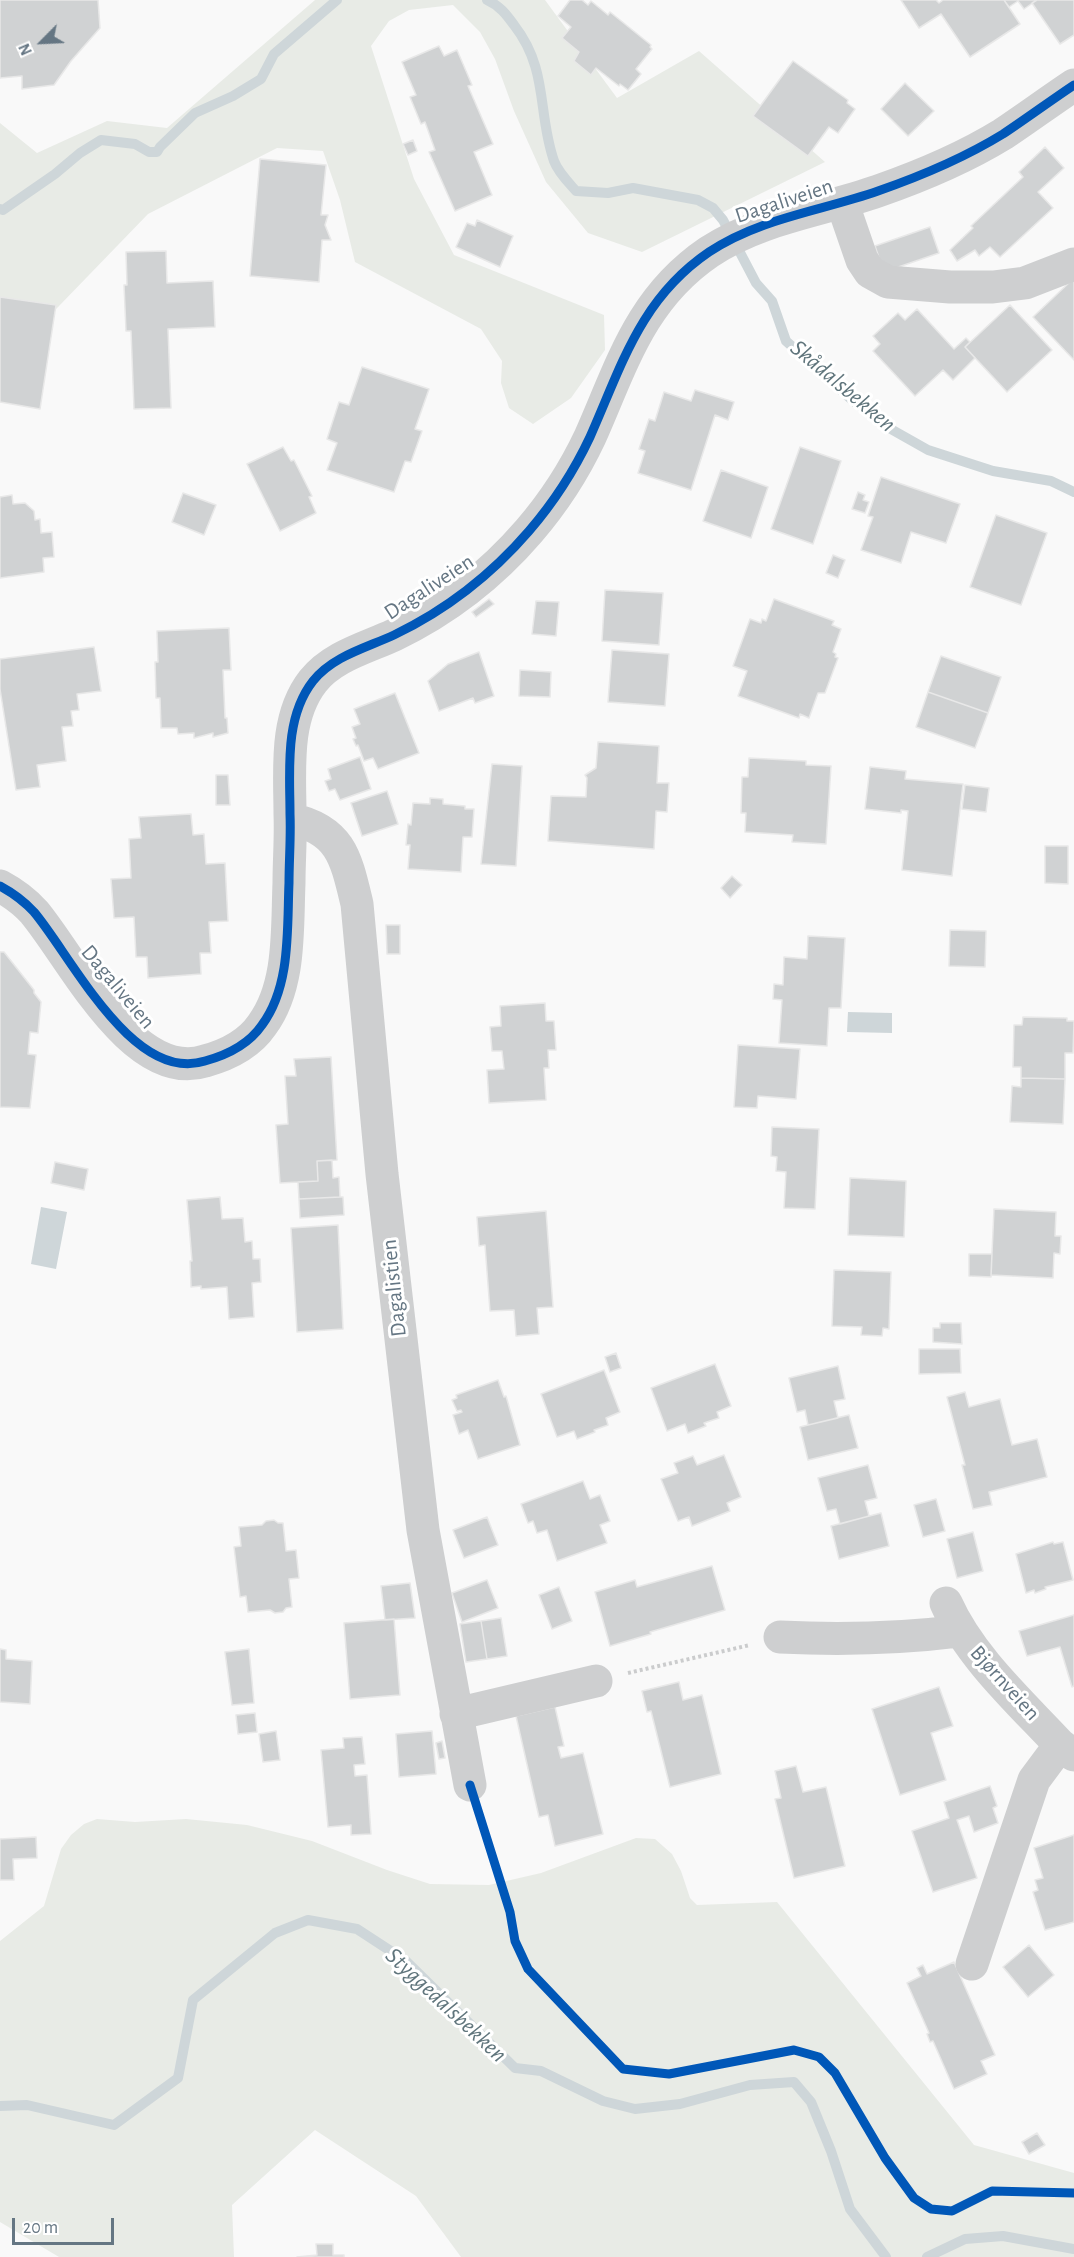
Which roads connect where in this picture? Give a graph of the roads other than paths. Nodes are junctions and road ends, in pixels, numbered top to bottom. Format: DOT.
graph roads {
  1 [pos="1074,85"];
  2 [pos="842,202"];
  3 [pos="1074,264"];
  4 [pos="291,819"];
  5 [pos="0,886"];
  6 [pos="780,1637"];
  7 [pos="596,1681"];
  8 [pos="456,1714"];
  9 [pos="1067,1750"];
  10 [pos="470,1785"];
  11 [pos="972,1964"];
  1 -- 2 [label="street, Dagaliveien"];
  2 -- 3 [label="street"];
  2 -- 4 [label="street, Dagaliveien"];
  4 -- 5 [label="street, Dagaliveien"];
  4 -- 8 [label="street, Dagalistien"];
  6 -- 9 [label="street, Bjørnveien"];
  7 -- 8 [label="street"];
  8 -- 10 [label="street, Dagalistien"];
  9 -- 11 [label="street"];
}
